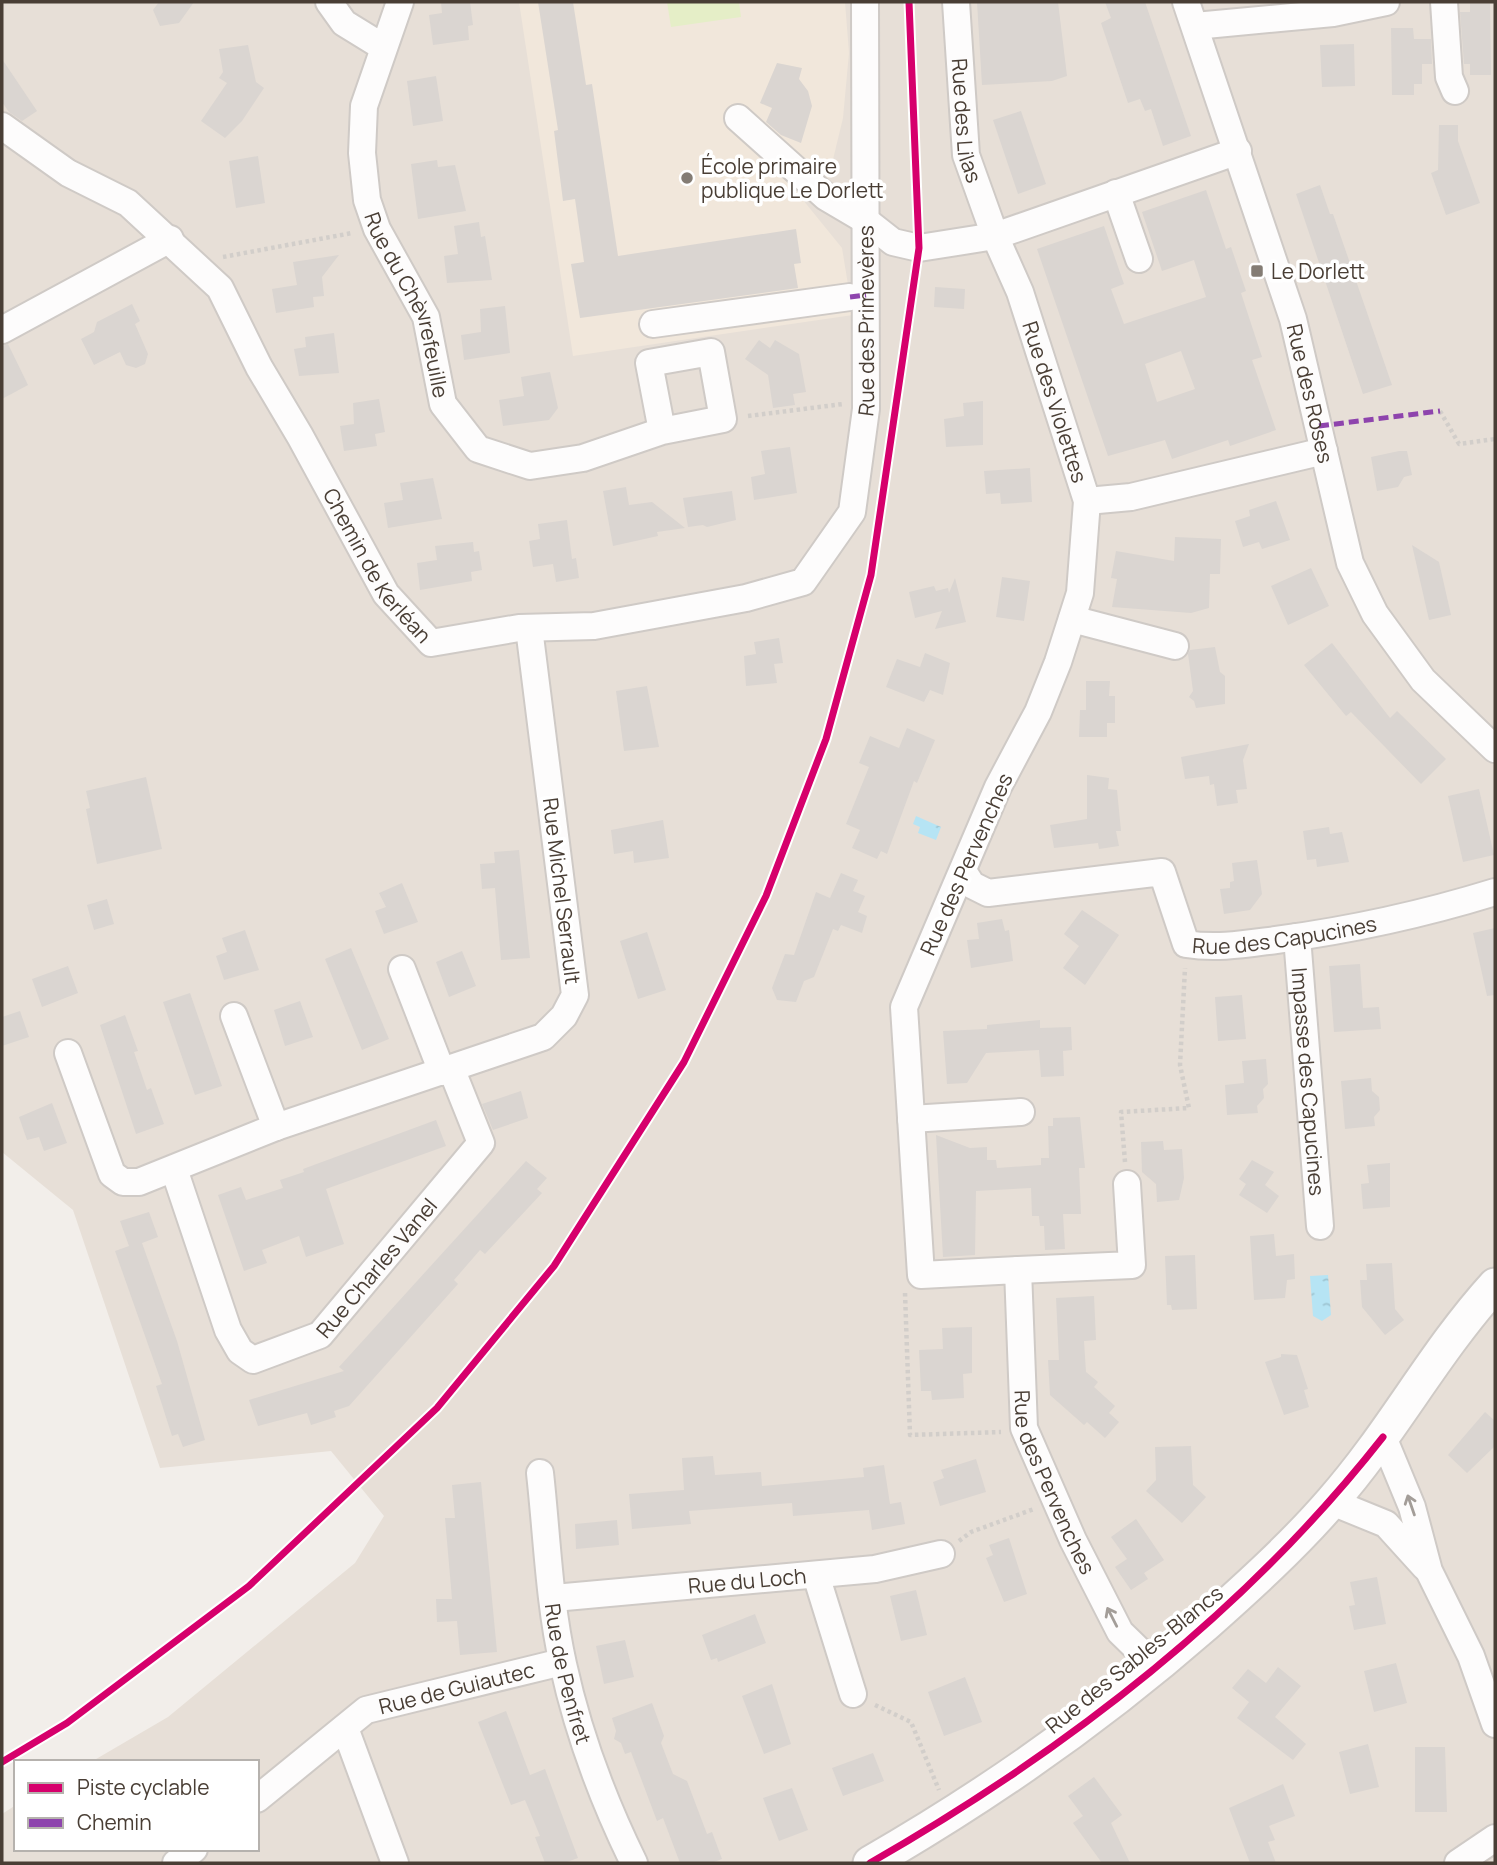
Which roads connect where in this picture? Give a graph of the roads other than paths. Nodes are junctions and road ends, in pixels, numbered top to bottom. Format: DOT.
graph roads {
  1 [pos="329,2"];
  2 [pos="400,2"];
  3 [pos="865,2"];
  4 [pos="956,2"];
  5 [pos="1385,2"];
  6 [pos="1444,2"];
  7 [pos="1333,7"];
  8 [pos="1191,14"];
  9 [pos="383,47"];
  10 [pos="1455,91"];
  11 [pos="738,118"];
  12 [pos="2,126"];
  13 [pos="1238,151"];
  14 [pos="1116,193"];
  15 [pos="865,220"];
  16 [pos="995,236"];
  17 [pos="170,239"];
  18 [pos="1139,259"];
  19 [pos="850,297"];
  20 [pos="653,324"];
  21 [pos="2,330"];
  22 [pos="662,431"];
  23 [pos="1324,451"];
  24 [pos="1087,501"];
  25 [pos="803,582"];
  26 [pos="1072,619"];
  27 [pos="529,628"];
  28 [pos="1175,646"];
  29 [pos="1495,749"];
  30 [pos="963,871"];
  31 [pos="1495,892"];
  32 [pos="1297,937"];
  33 [pos="402,969"];
  34 [pos="234,1016"];
  35 [pos="68,1053"];
  36 [pos="446,1070"];
  37 [pos="1021,1112"];
  38 [pos="911,1118"];
  39 [pos="276,1127"];
  40 [pos="174,1169"];
  41 [pos="1127,1184"];
  42 [pos="1320,1226"];
  43 [pos="1018,1270"];
  44 [pos="1495,1285"];
  45 [pos="1383,1437"];
  46 [pos="540,1474"];
  47 [pos="1332,1502"];
  48 [pos="941,1554"];
  49 [pos="1429,1571"];
  50 [pos="816,1575"];
  51 [pos="554,1598"];
  52 [pos="1483,1654"];
  53 [pos="562,1662"];
  54 [pos="1156,1667"];
  55 [pos="853,1694"];
  56 [pos="1495,1724"];
  57 [pos="345,1728"];
  58 [pos="259,1796"];
  59 [pos="1495,1838"];
  60 [pos="191,1851"];
  61 [pos="176,1863"];
  62 [pos="395,1863"];
  63 [pos="634,1863"];
  64 [pos="870,1863"];
  65 [pos="1458,1863"];
  1 -- 9 [label="street"];
  2 -- 9 [label="street, Rue du Chèvrefeuille"];
  3 -- 15 [label="street, Rue des Primevères"];
  4 -- 16 [label="street, Rue des Lilas"];
  5 -- 7 [label="street"];
  6 -- 10 [label="street"];
  7 -- 8 [label="street"];
  8 -- 13 [label="street, Rue des Roses"];
  9 -- 22 [label="street, Rue du Chèvrefeuille"];
  11 -- 15 [label="street"];
  12 -- 17 [label="street, Chemin de Kerléan"];
  13 -- 14 [label="street"];
  13 -- 23 [label="street, Rue des Roses"];
  14 -- 16 [label="street"];
  14 -- 18 [label="street"];
  15 -- 16 [label="street"];
  15 -- 25 [label="street, Rue des Primevères"];
  16 -- 24 [label="street, Rue des Violettes"];
  17 -- 21 [label="street"];
  17 -- 27 [label="street, Chemin de Kerléan"];
  19 -- 20 [label="street"];
  22 -- 22 [label="street, Rue du Chèvrefeuille"];
  23 -- 24 [label="street, Rue des Violettes"];
  23 -- 29 [label="street, Rue des Roses"];
  24 -- 26 [label="street, Rue des Pervenches"];
  25 -- 27 [label="street, Chemin de Kerléan"];
  26 -- 28 [label="street"];
  26 -- 30 [label="street, Rue des Pervenches"];
  27 -- 36 [label="street, Rue Michel Serrault"];
  30 -- 32 [label="street, Rue des Capucines"];
  30 -- 38 [label="street, Rue des Pervenches"];
  31 -- 32 [label="street, Rue des Capucines"];
  32 -- 42 [label="street, Impasse des Capucines"];
  33 -- 36 [label="street"];
  34 -- 39 [label="street"];
  35 -- 40 [label="street, Rue Michel Serrault"];
  36 -- 39 [label="street, Rue Michel Serrault"];
  36 -- 40 [label="street, Rue Charles Vanel"];
  37 -- 38 [label="street"];
  38 -- 43 [label="street, Rue des Pervenches"];
  39 -- 40 [label="street, Rue Michel Serrault"];
  41 -- 43 [label="street"];
  54 -- 43 [label="street, Rue des Pervenches, one-way"];
  44 -- 45 [label="street, Rue des Sables-Blancs"];
  45 -- 47 [label="street, Rue des Sables-Blancs"];
  49 -- 45 [label="street, one-way"];
  46 -- 51 [label="street, Rue de Penfret"];
  47 -- 49 [label="street"];
  47 -- 54 [label="street, Rue des Sables-Blancs"];
  48 -- 50 [label="street, Rue du Loch"];
  49 -- 52 [label="street"];
  50 -- 51 [label="street, Rue du Loch"];
  50 -- 55 [label="street"];
  51 -- 53 [label="street, Rue de Penfret"];
  52 -- 56 [label="street"];
  53 -- 57 [label="street, Rue de Guiautec"];
  53 -- 63 [label="street, Rue de Penfret"];
  54 -- 64 [label="street, Rue des Sables-Blancs"];
  57 -- 58 [label="street, Rue de Guiautec"];
  57 -- 62 [label="street"];
  59 -- 65 [label="street"];
  60 -- 61 [label="street"];
}
